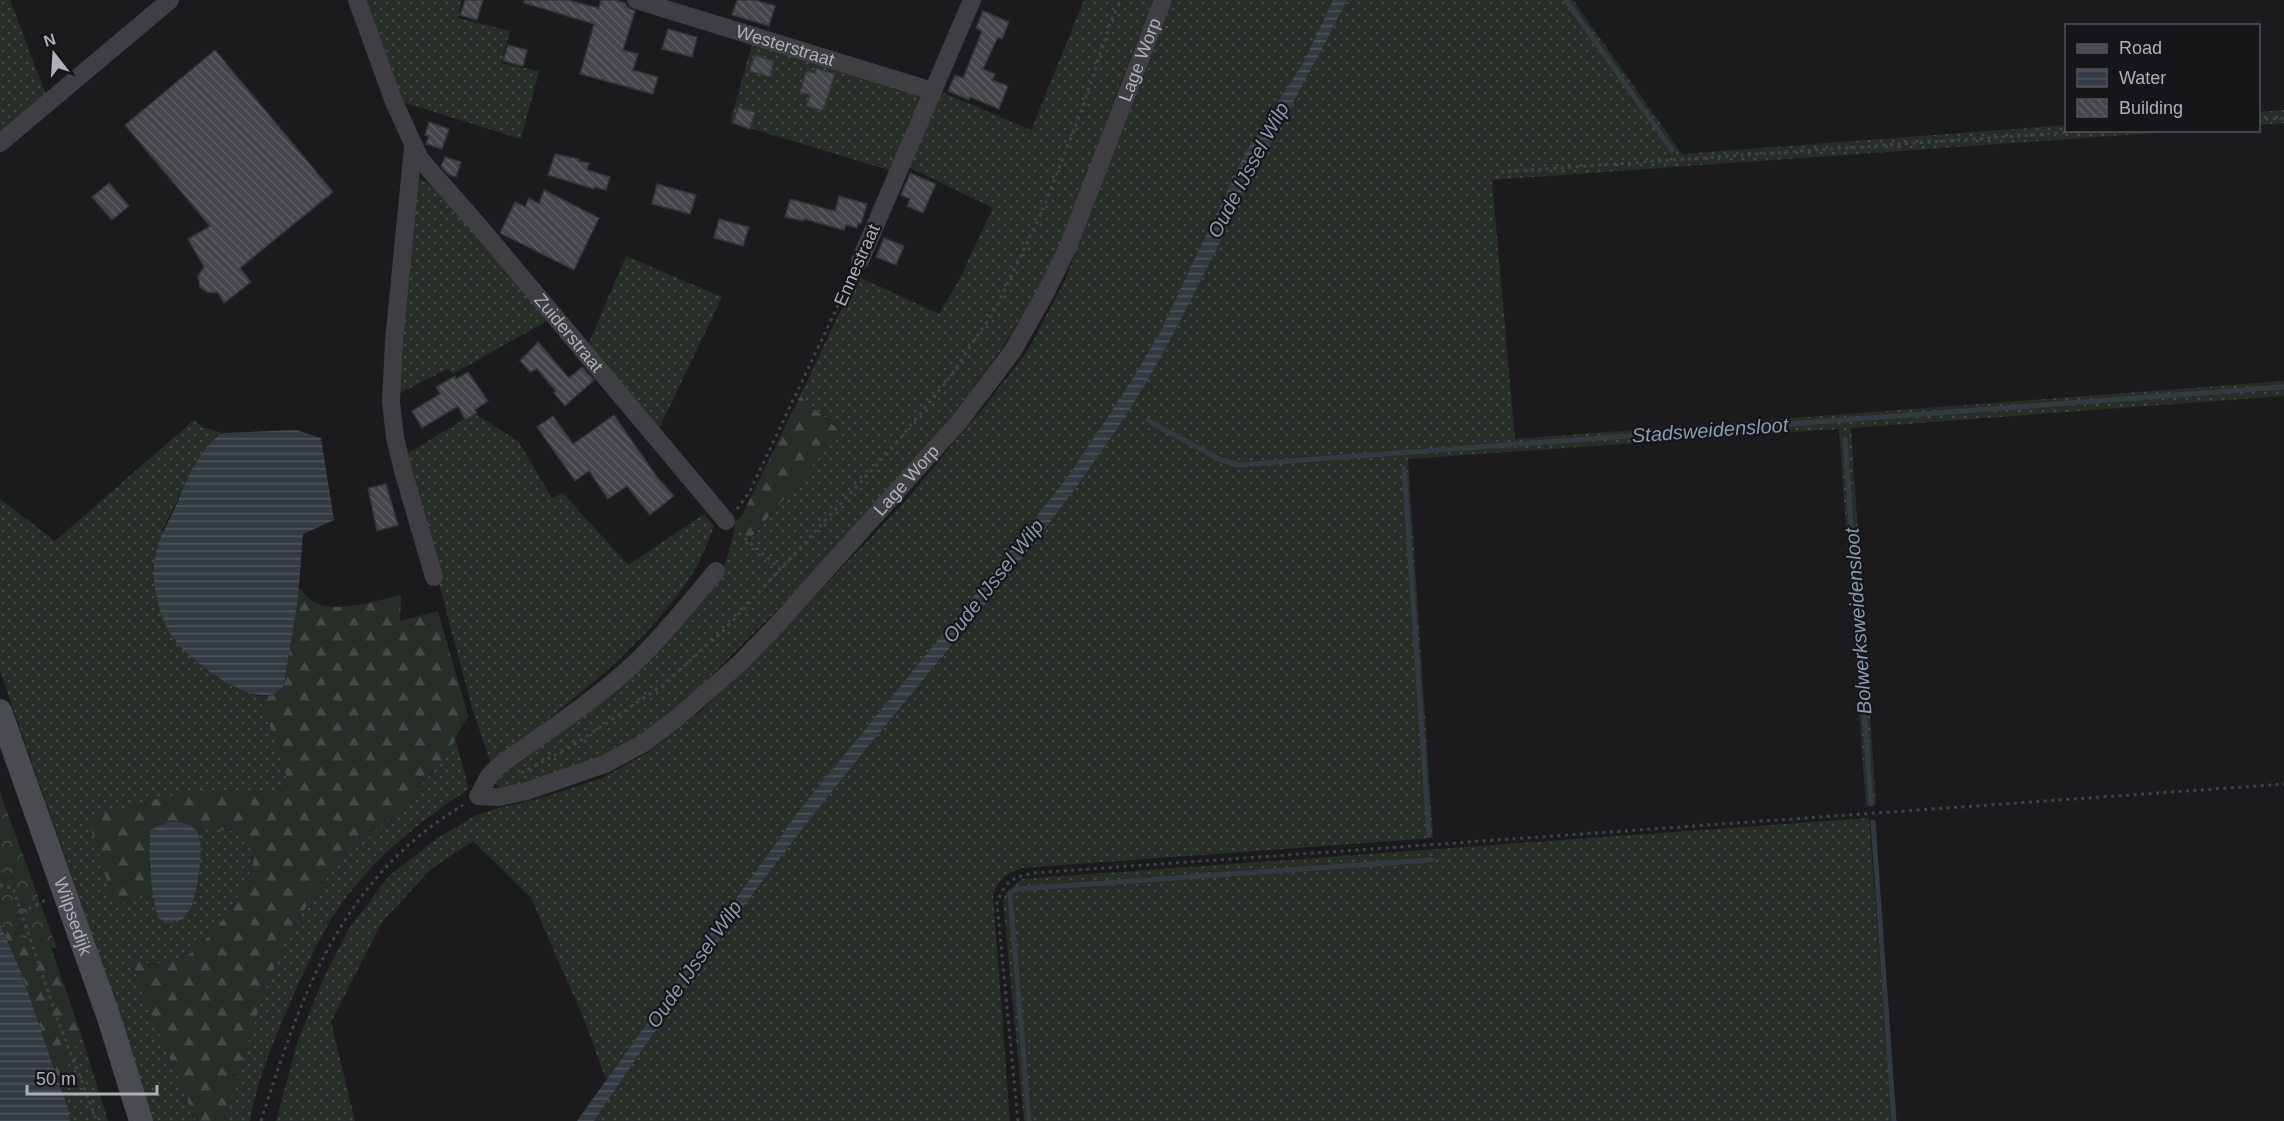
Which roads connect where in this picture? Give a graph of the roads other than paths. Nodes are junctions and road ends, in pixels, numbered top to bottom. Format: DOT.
graph roads {
  1 [pos="170,0"];
  2 [pos="357,0"];
  3 [pos="636,0"];
  4 [pos="972,0"];
  5 [pos="1163,0"];
  6 [pos="933,92"];
  7 [pos="0,143"];
  8 [pos="412,147"];
  9 [pos="860,261"];
  10 [pos="726,521"];
  11 [pos="716,571"];
  12 [pos="434,577"];
  13 [pos="0,711"];
  14 [pos="141,1121"];
  1 -- 7 [label="street"];
  2 -- 8 [label="street, Zuiderstraat"];
  3 -- 6 [label="street, Westerstraat"];
  4 -- 6 [label="street, Ennestraat"];
  5 -- 11 [label="street, Lage Worp"];
  6 -- 9 [label="street, Ennestraat"];
  8 -- 10 [label="street, Zuiderstraat"];
  8 -- 12 [label="street, Zuiderstraat"];
  13 -- 14 [label="main road, Wilpsedijk"];
}
